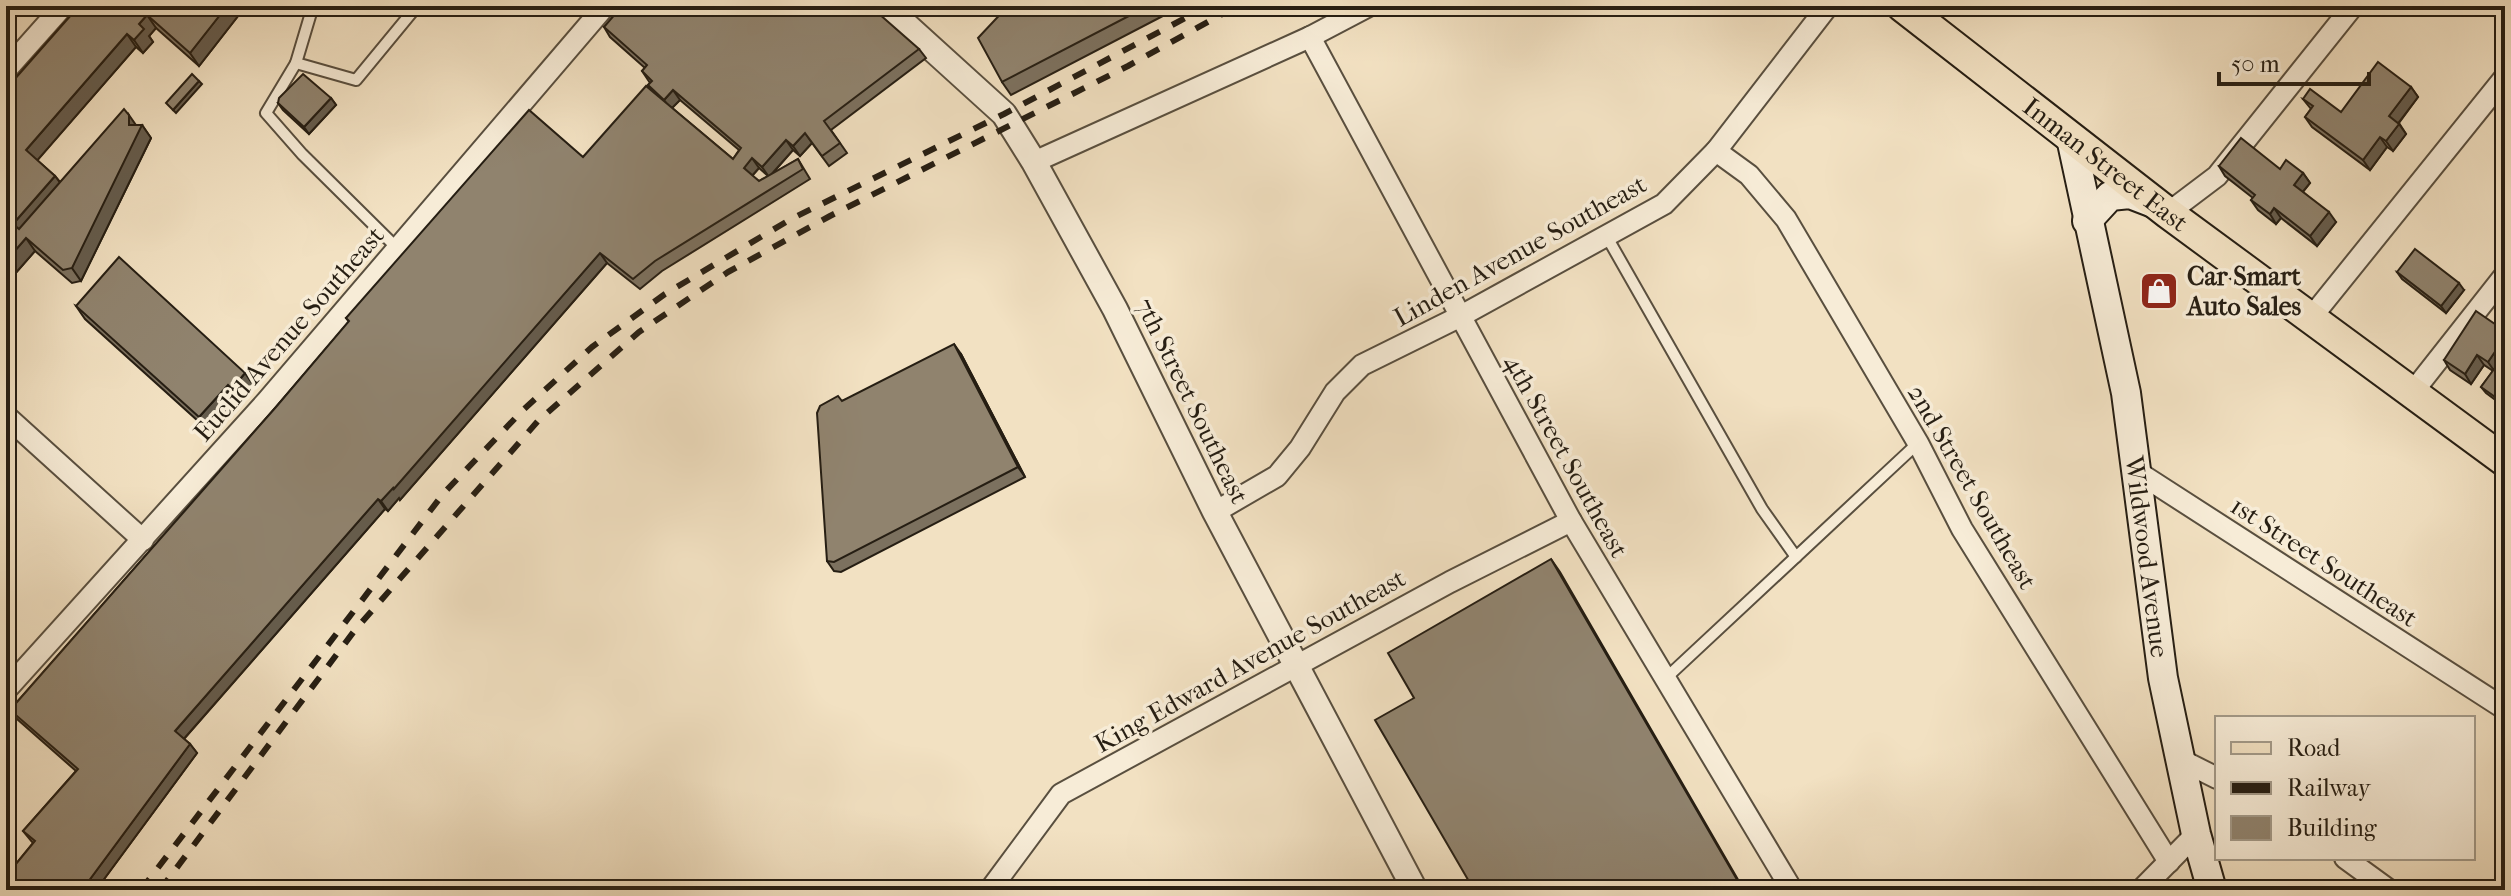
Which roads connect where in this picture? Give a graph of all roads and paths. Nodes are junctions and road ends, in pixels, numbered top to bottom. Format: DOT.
graph roads {
  1 [pos="63,6"];
  2 [pos="313,6"];
  3 [pos="417,6"];
  4 [pos="605,6"];
  5 [pos="1369,6"];
  6 [pos="1828,6"];
  7 [pos="1902,6"];
  8 [pos="2353,6"];
  9 [pos="893,8"];
  10 [pos="1310,37"];
  11 [pos="296,63"];
  12 [pos="6,70"];
  13 [pos="2505,77"];
  14 [pos="2071,138"];
  15 [pos="1716,151"];
  16 [pos="1034,162"];
  17 [pos="2163,208"];
  18 [pos="2087,221"];
  19 [pos="1607,237"];
  20 [pos="398,249"];
  21 [pos="2505,275"];
  22 [pos="1459,317"];
  23 [pos="2310,319"];
  24 [pos="2412,393"];
  25 [pos="6,416"];
  26 [pos="1918,443"];
  27 [pos="2135,446"];
  28 [pos="2505,461"];
  29 [pos="1215,512"];
  30 [pos="1571,521"];
  31 [pos="143,540"];
  32 [pos="1796,557"];
  33 [pos="1295,667"];
  34 [pos="1663,680"];
  35 [pos="6,690"];
  36 [pos="2505,709"];
  37 [pos="2181,760"];
  38 [pos="2215,777"];
  39 [pos="2196,834"];
  40 [pos="2348,860"];
  41 [pos="2169,862"];
  42 [pos="990,890"];
  43 [pos="1415,890"];
  44 [pos="1792,890"];
  45 [pos="2141,890"];
  46 [pos="2212,890"];
  47 [pos="2389,890"];
  1 -- 12 [label="street"];
  2 -- 11 [label="lane"];
  3 -- 11 [label="lane"];
  4 -- 20 [label="street, Euclid Avenue Southeast"];
  5 -- 10 [label="street"];
  6 -- 15 [label="street, Linden Avenue Southeast"];
  7 -- 14 [label="main road, Inman Street East"];
  8 -- 17 [label="street"];
  9 -- 16 [label="street, 7th Street Southeast"];
  10 -- 16 [label="street"];
  10 -- 22 [label="street, 4th Street Southeast"];
  11 -- 20 [label="lane"];
  13 -- 23 [label="street"];
  14 -- 17 [label="main road, Inman Street East"];
  14 -- 18 [label="main road, Wildwood Avenue"];
  15 -- 19 [label="street, Linden Avenue Southeast"];
  15 -- 26 [label="street, 2nd Street Southeast"];
  16 -- 29 [label="street, 7th Street Southeast"];
  17 -- 18 [label="main road"];
  17 -- 23 [label="main road, Inman Street East"];
  18 -- 27 [label="main road, Wildwood Avenue"];
  19 -- 22 [label="street, Linden Avenue Southeast"];
  19 -- 32 [label="lane"];
  20 -- 31 [label="street, Euclid Avenue Southeast"];
  21 -- 24 [label="street"];
  22 -- 29 [label="street, Linden Avenue Southeast"];
  22 -- 30 [label="street, 4th Street Southeast"];
  23 -- 24 [label="main road, Inman Street East"];
  24 -- 28 [label="main road, Inman Street East"];
  25 -- 31 [label="street"];
  26 -- 32 [label="lane"];
  26 -- 41 [label="street, 2nd Street Southeast"];
  27 -- 36 [label="street, 1st Street Southeast"];
  27 -- 37 [label="main road, Wildwood Avenue"];
  29 -- 33 [label="street, 7th Street Southeast"];
  30 -- 33 [label="street, King Edward Avenue Southeast"];
  30 -- 34 [label="street, 4th Street Southeast"];
  31 -- 35 [label="street, Euclid Avenue Southeast"];
  32 -- 34 [label="lane"];
  33 -- 42 [label="street, King Edward Avenue Southeast"];
  33 -- 43 [label="street, 7th Street Southeast"];
  34 -- 44 [label="street, 4th Street Southeast"];
  37 -- 38 [label="street"];
  37 -- 39 [label="main road, Wildwood Avenue"];
  39 -- 41 [label="street"];
  39 -- 46 [label="main road, Wildwood Avenue"];
  40 -- 47 [label="street"];
  41 -- 45 [label="street"];
}
